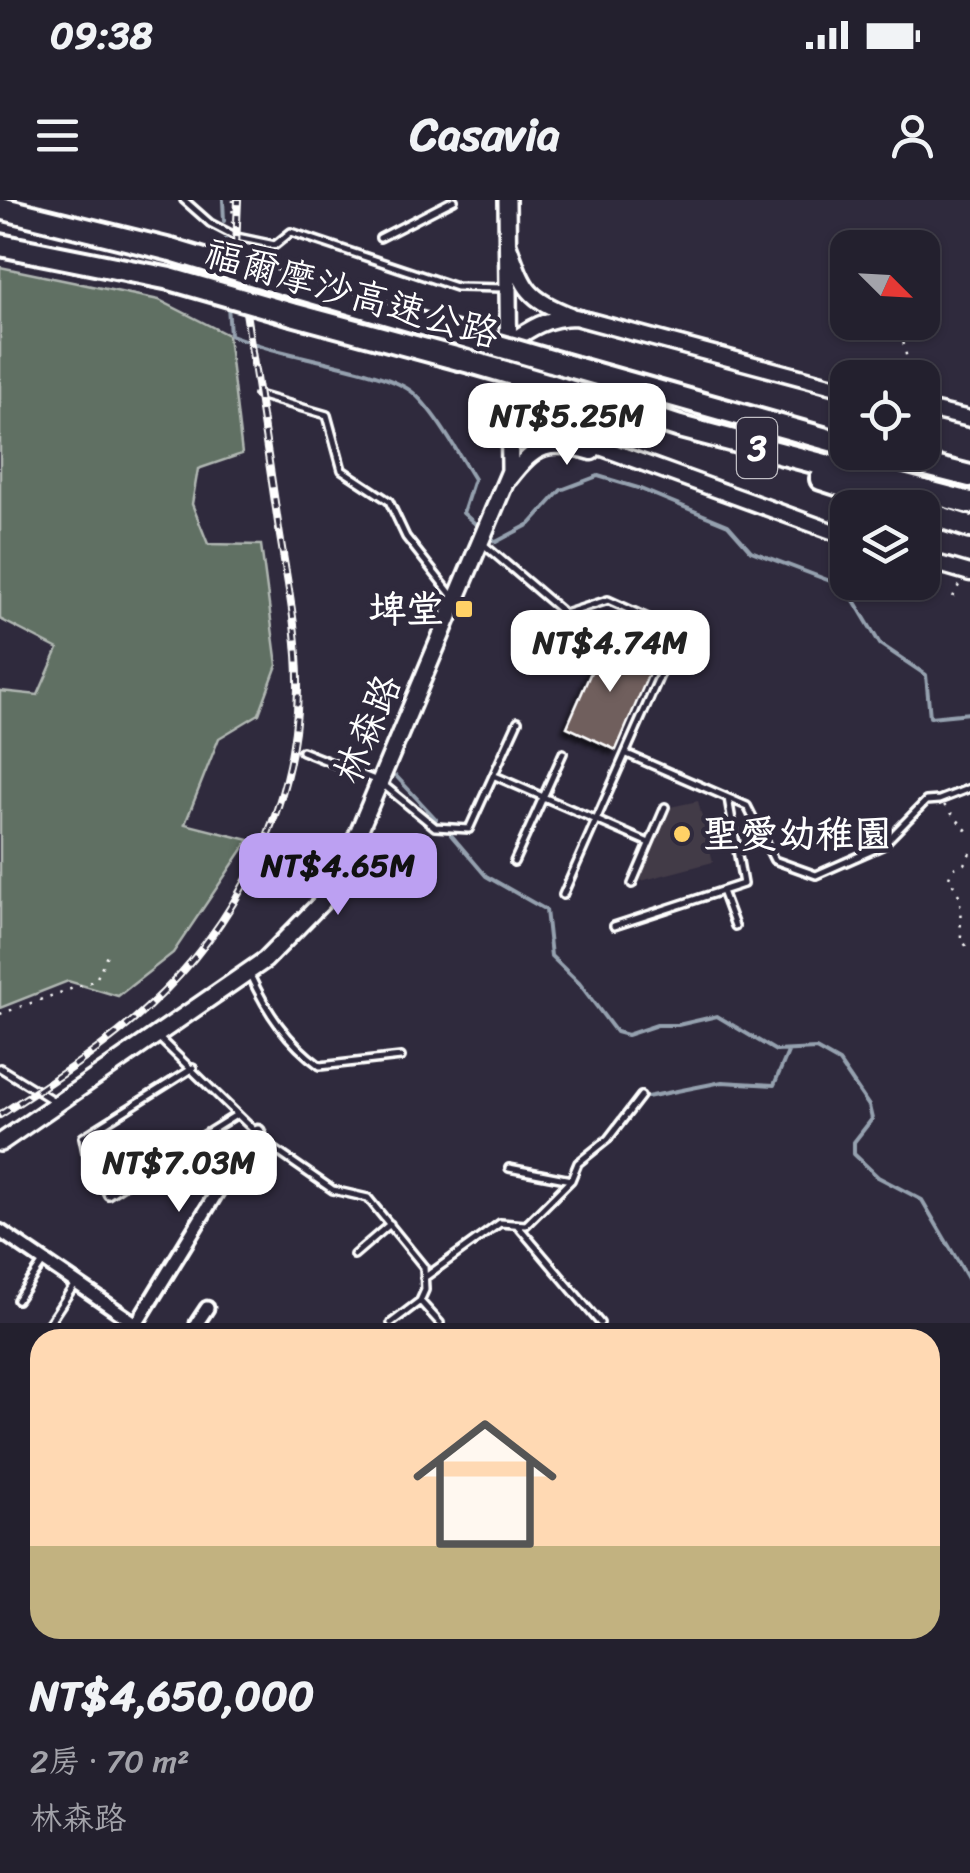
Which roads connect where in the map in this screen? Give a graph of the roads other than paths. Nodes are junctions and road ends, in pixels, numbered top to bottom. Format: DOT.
graph roads {
  1 [pos="184,200"];
  2 [pos="454,200"];
  3 [pos="507,200"];
  4 [pos="0,208"];
  5 [pos="380,238"];
  6 [pos="0,245"];
  7 [pos="509,245"];
  8 [pos="509,288"];
  9 [pos="575,317"];
  10 [pos="508,344"];
  11 [pos="510,378"];
  12 [pos="830,385"];
  13 [pos="258,395"];
  14 [pos="621,409"];
  15 [pos="940,412"];
  16 [pos="970,419"];
  17 [pos="830,440"];
  18 [pos="627,458"];
  19 [pos="940,468"];
  20 [pos="970,474"];
  21 [pos="504,486"];
  22 [pos="854,490"];
  23 [pos="970,503"];
  24 [pos="940,517"];
  25 [pos="970,527"];
  26 [pos="830,531"];
  27 [pos="482,535"];
  28 [pos="940,565"];
  29 [pos="969,574"];
  30 [pos="456,600"];
  31 [pos="518,721"];
  32 [pos="302,751"];
  33 [pos="563,753"];
  34 [pos="627,754"];
  35 [pos="496,776"];
  36 [pos="380,782"];
  37 [pos="970,788"];
  38 [pos="542,798"];
  39 [pos="728,798"];
  40 [pos="665,807"];
  41 [pos="596,820"];
  42 [pos="649,844"];
  43 [pos="514,862"];
  44 [pos="632,884"];
  45 [pos="722,891"];
  46 [pos="563,894"];
  47 [pos="614,926"];
  48 [pos="735,926"];
  49 [pos="249,972"];
  50 [pos="158,1037"];
  51 [pos="402,1057"];
  52 [pos="0,1068"];
  53 [pos="193,1068"];
  54 [pos="641,1096"];
  55 [pos="57,1103"];
  56 [pos="236,1115"];
  57 [pos="258,1132"];
  58 [pos="0,1143"];
  59 [pos="509,1168"];
  60 [pos="571,1180"];
  61 [pos="390,1224"];
  62 [pos="516,1224"];
  63 [pos="0,1232"];
  64 [pos="354,1255"];
  65 [pos="44,1261"];
  66 [pos="424,1278"];
  67 [pos="77,1282"];
  68 [pos="17,1300"];
  69 [pos="420,1302"];
  70 [pos="207,1308"];
  71 [pos="49,1323"];
  72 [pos="136,1323"];
  73 [pos="197,1323"];
  74 [pos="391,1323"];
  75 [pos="440,1323"];
  76 [pos="600,1323"];
  1 -- 8 [label="lane"];
  2 -- 5 [label="lane"];
  3 -- 7 [label="main road, 林森路"];
  4 -- 17 [label="highway, 福爾摩沙高速公路 / 3, bridge"];
  6 -- 14 [label="highway, 福爾摩沙高速公路 / 3, bridge"];
  7 -- 8 [label="main road, 林森路"];
  7 -- 9 [label="street"];
  8 -- 10 [label="main road, 林森路"];
  9 -- 10 [label="street"];
  9 -- 12 [label="street"];
  10 -- 11 [label="main road, 林森路"];
  11 -- 18 [label="street"];
  11 -- 21 [label="main road, 林森路"];
  13 -- 30 [label="lane"];
  14 -- 22 [label="highway"];
  14 -- 23 [label="highway, 福爾摩沙高速公路 / 3"];
  15 -- 16 [label="street"];
  18 -- 21 [label="street"];
  18 -- 26 [label="street"];
  19 -- 20 [label="highway"];
  21 -- 27 [label="main road, 林森路"];
  24 -- 25 [label="highway"];
  27 -- 30 [label="main road, 林森路"];
  27 -- 34 [label="lane"];
  28 -- 29 [label="street"];
  30 -- 36 [label="main road, 林森路"];
  31 -- 35 [label="lane"];
  32 -- 36 [label="lane"];
  33 -- 38 [label="lane"];
  34 -- 39 [label="lane"];
  34 -- 41 [label="lane"];
  35 -- 36 [label="lane"];
  35 -- 38 [label="lane"];
  36 -- 49 [label="main road, 林森路"];
  37 -- 39 [label="lane"];
  38 -- 41 [label="lane"];
  38 -- 43 [label="lane"];
  39 -- 45 [label="lane"];
  40 -- 42 [label="lane"];
  41 -- 42 [label="lane"];
  41 -- 46 [label="lane"];
  42 -- 44 [label="lane"];
  45 -- 47 [label="lane"];
  45 -- 48 [label="lane"];
  49 -- 50 [label="main road, 林森路"];
  49 -- 51 [label="lane"];
  50 -- 53 [label="lane"];
  50 -- 55 [label="main road, 林森路"];
  52 -- 55 [label="lane"];
  53 -- 56 [label="lane"];
  53 -- 56 [label="lane"];
  54 -- 60 [label="lane"];
  55 -- 58 [label="main road, 林森路"];
  56 -- 57 [label="lane"];
  57 -- 61 [label="lane"];
  57 -- 72 [label="street"];
  59 -- 60 [label="lane"];
  60 -- 62 [label="lane"];
  61 -- 64 [label="lane"];
  61 -- 66 [label="lane"];
  62 -- 66 [label="lane"];
  62 -- 76 [label="lane"];
  63 -- 65 [label="street"];
  65 -- 67 [label="street"];
  65 -- 68 [label="lane"];
  66 -- 69 [label="lane"];
  67 -- 71 [label="lane"];
  67 -- 72 [label="street"];
  69 -- 74 [label="lane"];
  69 -- 75 [label="lane"];
  70 -- 73 [label="street"];
}
